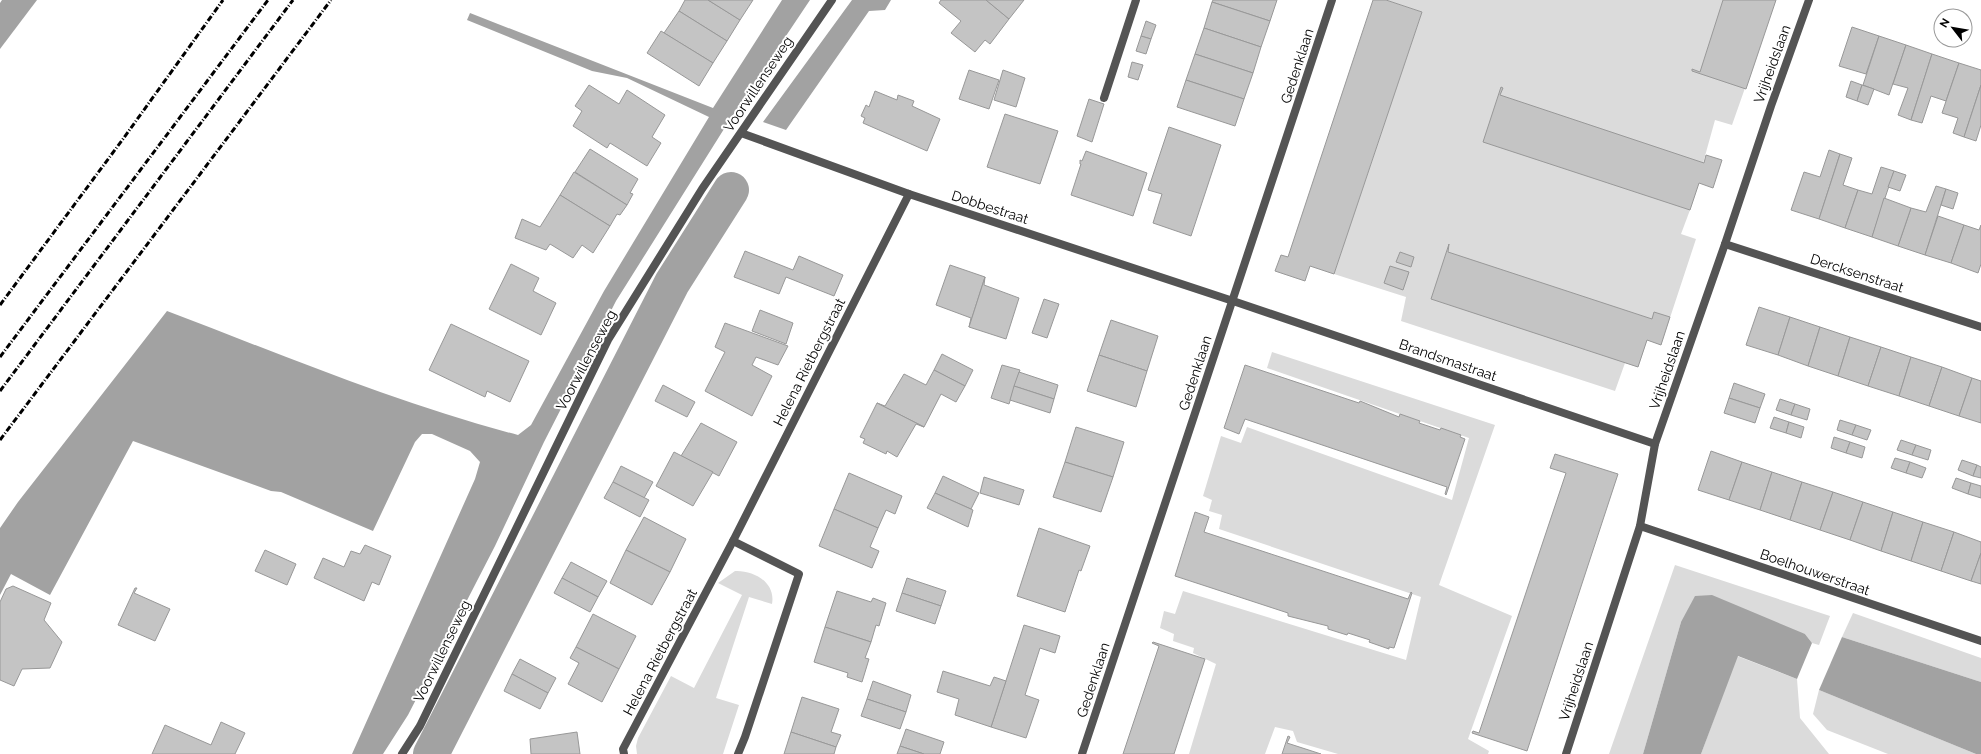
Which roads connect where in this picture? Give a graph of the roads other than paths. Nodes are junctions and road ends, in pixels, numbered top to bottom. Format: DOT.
graph roads {
  1 [pos="832,0"];
  2 [pos="1136,0"];
  3 [pos="1332,0"];
  4 [pos="1809,0"];
  5 [pos="1104,98"];
  6 [pos="741,133"];
  7 [pos="909,194"];
  8 [pos="1725,244"];
  9 [pos="1233,301"];
  10 [pos="1981,327"];
  11 [pos="1655,444"];
  12 [pos="1640,526"];
  13 [pos="733,542"];
  14 [pos="1981,641"];
  15 [pos="402,754"];
  16 [pos="624,754"];
  17 [pos="738,754"];
  18 [pos="1082,754"];
  19 [pos="1566,754"];
  1 -- 6 [label="street, Voorwillenseweg"];
  2 -- 5 [label="street"];
  3 -- 9 [label="street, Gedenklaan"];
  4 -- 8 [label="street, Vrijheidslaan"];
  6 -- 7 [label="street, Dobbestraat"];
  6 -- 15 [label="street, Voorwillenseweg"];
  7 -- 9 [label="street, Dobbestraat"];
  7 -- 13 [label="street, Helena Rietbergstraat"];
  8 -- 10 [label="street, Dercksenstraat"];
  8 -- 11 [label="street, Vrijheidslaan"];
  9 -- 11 [label="street, Brandsmastraat"];
  9 -- 18 [label="street, Gedenklaan"];
  11 -- 12 [label="street, Vrijheidslaan"];
  12 -- 14 [label="street, Boelhouwerstraat"];
  12 -- 19 [label="street, Vrijheidslaan"];
  13 -- 16 [label="street, Helena Rietbergstraat"];
  13 -- 17 [label="street"];
}
